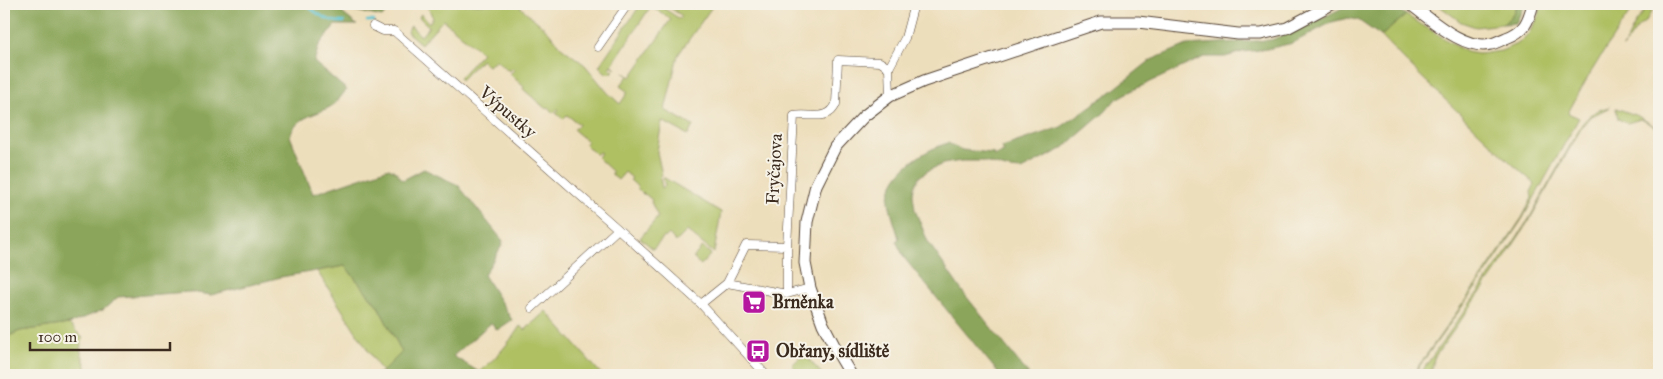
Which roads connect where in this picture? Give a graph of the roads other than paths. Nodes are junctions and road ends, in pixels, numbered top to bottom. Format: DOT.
graph roads {
  1 [pos="628,4"];
  2 [pos="914,4"];
  3 [pos="1332,4"];
  4 [pos="1410,4"];
  5 [pos="1533,4"];
  6 [pos="373,26"];
  7 [pos="598,47"];
  8 [pos="889,68"];
  9 [pos="890,96"];
  10 [pos="618,229"];
  11 [pos="787,246"];
  12 [pos="727,283"];
  13 [pos="810,288"];
  14 [pos="787,294"];
  15 [pos="701,304"];
  16 [pos="532,308"];
  17 [pos="766,375"];
  18 [pos="852,375"];
  1 -- 7 [label="street"];
  2 -- 8 [label="street"];
  3 -- 9 [label="main road"];
  4 -- 5 [label="main road"];
  6 -- 10 [label="street, Výpustky"];
  8 -- 9 [label="street"];
  8 -- 11 [label="street, Fryčajova"];
  9 -- 13 [label="main road"];
  10 -- 15 [label="street, Výpustky"];
  10 -- 16 [label="street"];
  11 -- 12 [label="street"];
  11 -- 14 [label="street, Fryčajova"];
  12 -- 14 [label="street"];
  12 -- 15 [label="street"];
  13 -- 14 [label="street"];
  13 -- 18 [label="main road"];
  15 -- 17 [label="street"];
}
